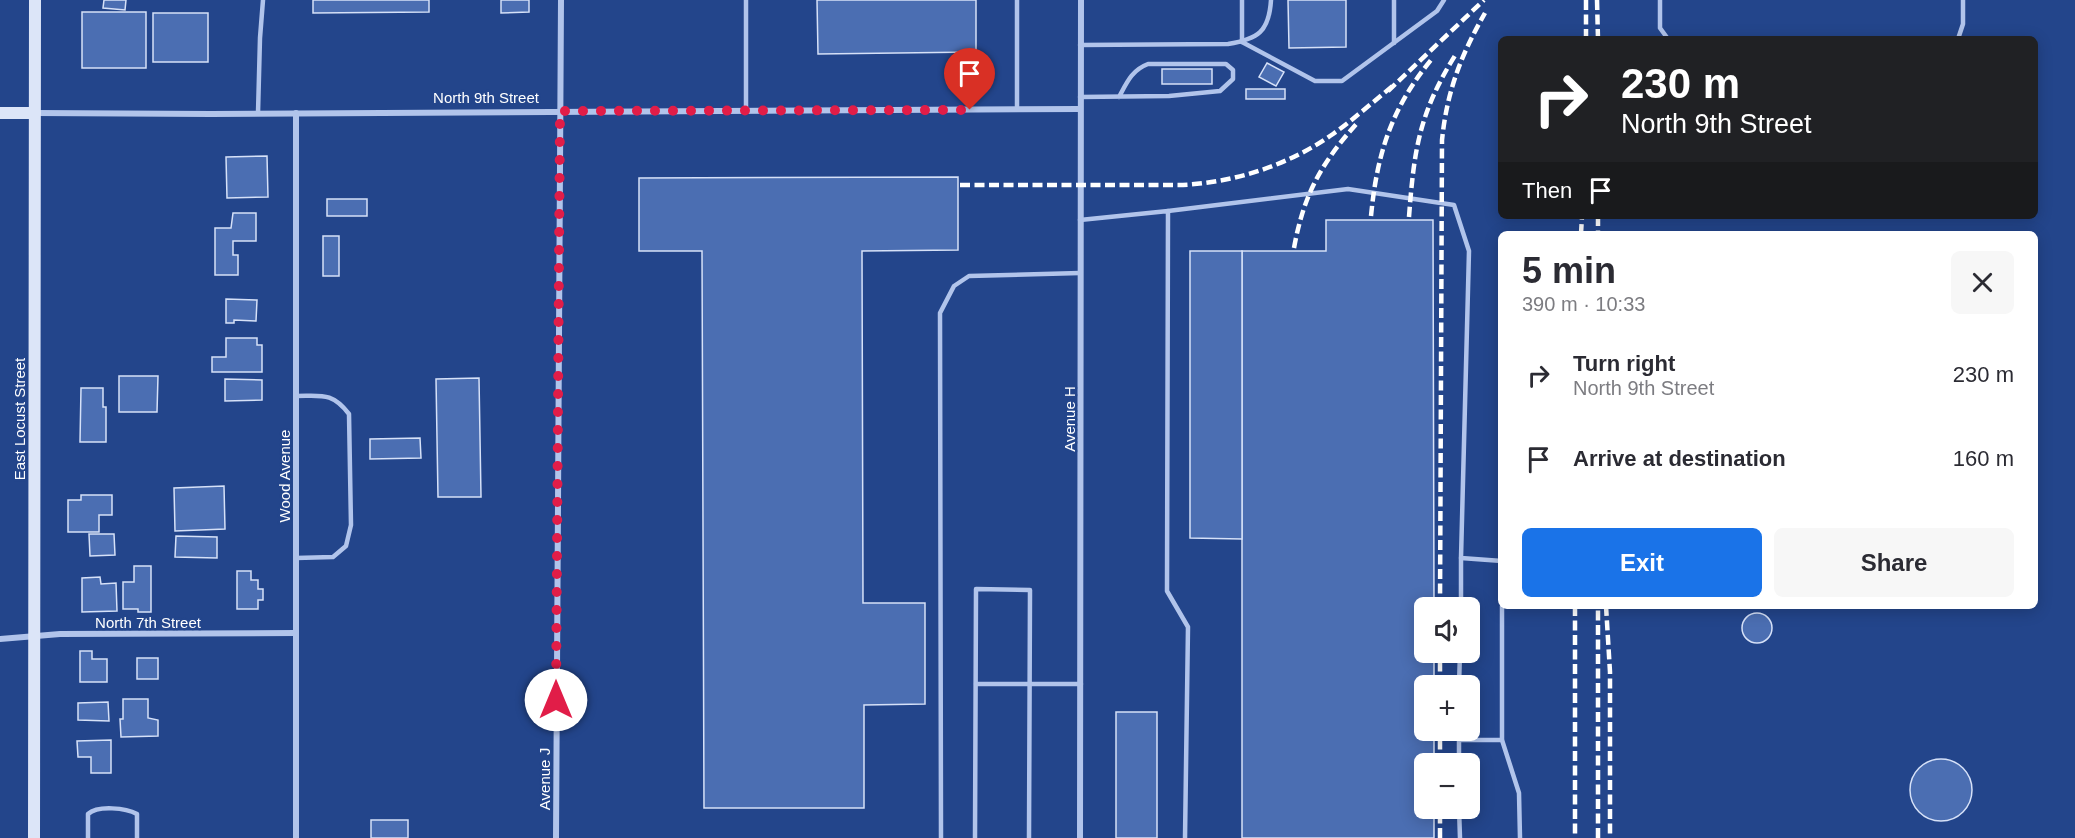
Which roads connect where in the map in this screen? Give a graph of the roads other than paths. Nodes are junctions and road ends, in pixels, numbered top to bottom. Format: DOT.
graph roads {
  1 [pos="35,0"];
  2 [pos="263,0"];
  3 [pos="561,0"];
  4 [pos="746,0"];
  5 [pos="1017,0"];
  6 [pos="1081,0"];
  7 [pos="1242,0"];
  8 [pos="1271,0"];
  9 [pos="1394,0"];
  10 [pos="1444,0"];
  11 [pos="1660,0"];
  12 [pos="1963,0"];
  13 [pos="1666,36"];
  14 [pos="1959,36"];
  15 [pos="1242,42"];
  16 [pos="1394,44"];
  17 [pos="1080,45"];
  18 [pos="1119,97"];
  19 [pos="1080,98"];
  20 [pos="1080,109"];
  21 [pos="1017,110"];
  22 [pos="560,111"];
  23 [pos="746,111"];
  24 [pos="0,113"];
  25 [pos="35,113"];
  26 [pos="258,113"];
  27 [pos="296,113"];
  28 [pos="1168,211"];
  29 [pos="1080,220"];
  30 [pos="1080,273"];
  31 [pos="296,396"];
  32 [pos="296,558"];
  33 [pos="1461,558"];
  34 [pos="1498,561"];
  35 [pos="1461,597"];
  36 [pos="1502,609"];
  37 [pos="296,633"];
  38 [pos="34,637"];
  39 [pos="0,639"];
  40 [pos="976,684"];
  41 [pos="1030,684"];
  42 [pos="1081,684"];
  43 [pos="1480,740"];
  44 [pos="1502,740"];
  45 [pos="1459,819"];
  46 [pos="34,838"];
  47 [pos="88,838"];
  48 [pos="137,838"];
  49 [pos="296,838"];
  50 [pos="556,838"];
  51 [pos="941,838"];
  52 [pos="975,838"];
  53 [pos="1029,838"];
  54 [pos="1080,838"];
  55 [pos="1185,838"];
  56 [pos="1460,838"];
  57 [pos="1520,838"];
  1 -- 25 [label="main road, East Locust Street"];
  2 -- 26 [label="lane"];
  3 -- 22 [label="street, Avenue J"];
  4 -- 23 [label="lane"];
  5 -- 21 [label="lane"];
  6 -- 17 [label="street, Avenue H"];
  7 -- 15 [label="lane"];
  8 -- 15 [label="lane"];
  9 -- 16 [label="lane"];
  10 -- 16 [label="lane"];
  11 -- 13 [label="lane"];
  12 -- 14 [label="lane"];
  15 -- 16 [label="lane"];
  15 -- 17 [label="lane"];
  17 -- 19 [label="street, Avenue H"];
  18 -- 18 [label="lane"];
  18 -- 19 [label="lane"];
  19 -- 20 [label="street, Avenue H"];
  20 -- 21 [label="street, North 9th Street"];
  20 -- 29 [label="street, Avenue H"];
  21 -- 23 [label="street, North 9th Street"];
  22 -- 23 [label="street, North 9th Street"];
  22 -- 27 [label="street, North 9th Street"];
  22 -- 50 [label="street, Avenue J"];
  24 -- 25 [label="main road, North 9th Street"];
  25 -- 26 [label="street, North 9th Street"];
  25 -- 38 [label="main road, East Locust Street"];
  26 -- 27 [label="street, North 9th Street"];
  27 -- 31 [label="street, Wood Avenue"];
  28 -- 29 [label="lane"];
  28 -- 33 [label="lane"];
  28 -- 55 [label="lane"];
  29 -- 30 [label="street, Avenue H"];
  30 -- 42 [label="street, Avenue H"];
  30 -- 51 [label="lane"];
  31 -- 32 [label="street, Wood Avenue"];
  31 -- 32 [label="lane"];
  32 -- 37 [label="street, Wood Avenue"];
  33 -- 34 [label="lane"];
  33 -- 35 [label="lane"];
  36 -- 44 [label="lane"];
  37 -- 38 [label="street, North 7th Street"];
  37 -- 49 [label="street, Wood Avenue"];
  38 -- 39 [label="street, North 7th Street"];
  38 -- 46 [label="main road, East Locust Street"];
  40 -- 41 [label="lane"];
  40 -- 41 [label="lane"];
  40 -- 52 [label="lane"];
  41 -- 42 [label="lane"];
  41 -- 53 [label="lane"];
  42 -- 54 [label="street, Avenue H"];
  43 -- 44 [label="lane"];
  44 -- 57 [label="lane"];
  45 -- 56 [label="lane"];
  47 -- 48 [label="lane"];
}
